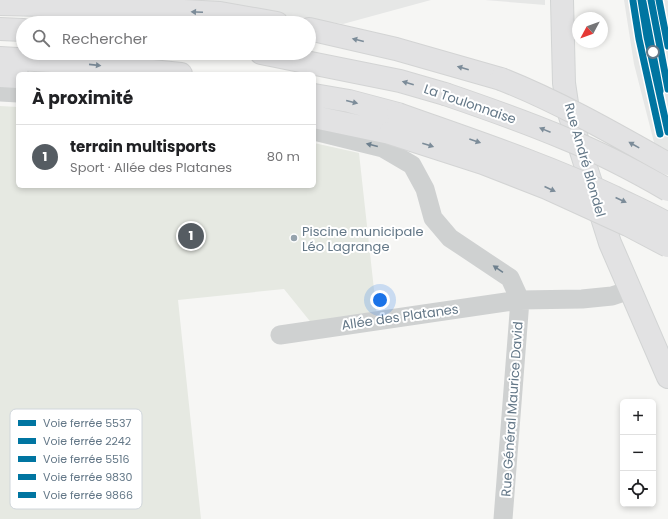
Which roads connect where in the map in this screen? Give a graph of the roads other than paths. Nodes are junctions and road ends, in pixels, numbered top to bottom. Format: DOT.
graph roads {
  1 [pos="562,0"];
  2 [pos="0,4"];
  3 [pos="237,16"];
  4 [pos="0,30"];
  5 [pos="16,30"];
  6 [pos="316,31"];
  7 [pos="0,58"];
  8 [pos="16,59"];
  9 [pos="35,60"];
  10 [pos="296,60"];
  11 [pos="161,72"];
  12 [pos="0,76"];
  13 [pos="16,77"];
  14 [pos="0,92"];
  15 [pos="16,93"];
  16 [pos="316,95"];
  17 [pos="316,117"];
  18 [pos="394,124"];
  19 [pos="316,131"];
  20 [pos="668,164"];
  21 [pos="668,190"];
  22 [pos="668,224"];
  23 [pos="668,246"];
  24 [pos="630,290"];
  25 [pos="520,300"];
  26 [pos="280,335"];
  27 [pos="668,377"];
  28 [pos="503,519"];
  1 -- 24 [label="main road, Rue André Blondel"];
  3 -- 2 [label="main road, one-way"];
  4 -- 5 [label="main road"];
  20 -- 6 [label="main road, one-way, bridge"];
  7 -- 8 [label="main road, one-way"];
  9 -- 11 [label="main road, one-way"];
  21 -- 10 [label="main road, La Toulonnaise, one-way, bridge"];
  12 -- 13 [label="main road"];
  14 -- 15 [label="street"];
  16 -- 18 [label="main road, one-way"];
  17 -- 18 [label="main road"];
  18 -- 22 [label="main road, one-way, bridge"];
  18 -- 23 [label="main road, one-way, bridge"];
  25 -- 19 [label="street, one-way"];
  24 -- 25 [label="street, Allée des Platanes"];
  24 -- 27 [label="main road, Rue André Blondel"];
  25 -- 26 [label="street, Allée des Platanes"];
  25 -- 28 [label="street, Rue Général Maurice David"];
}
